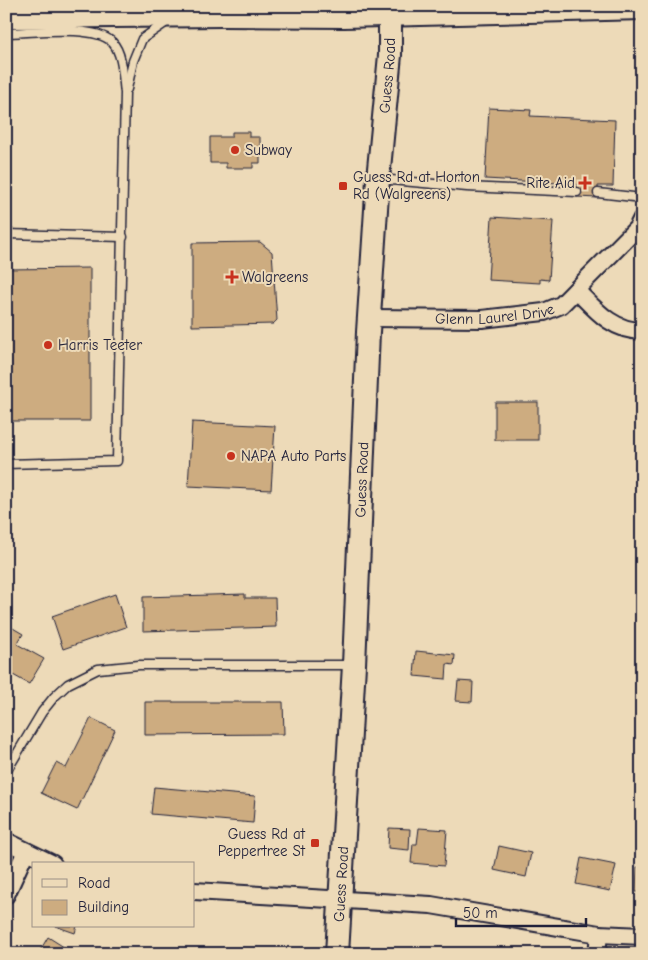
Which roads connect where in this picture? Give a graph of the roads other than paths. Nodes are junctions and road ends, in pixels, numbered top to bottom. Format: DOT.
graph roads {
  1 [pos="596,8"];
  2 [pos="642,9"];
  3 [pos="222,11"];
  4 [pos="390,11"];
  5 [pos="127,12"];
  6 [pos="175,16"];
  7 [pos="6,18"];
  8 [pos="6,33"];
  9 [pos="126,93"];
  10 [pos="378,179"];
  11 [pos="576,192"];
  12 [pos="598,193"];
  13 [pos="642,198"];
  14 [pos="642,218"];
  15 [pos="6,234"];
  16 [pos="123,236"];
  17 [pos="576,290"];
  18 [pos="370,318"];
  19 [pos="642,331"];
  20 [pos="6,464"];
  21 [pos="354,665"];
  22 [pos="6,772"];
  23 [pos="6,841"];
  24 [pos="26,851"];
  25 [pos="49,862"];
  26 [pos="195,891"];
  27 [pos="6,895"];
  28 [pos="339,900"];
  29 [pos="599,934"];
  30 [pos="642,936"];
  31 [pos="337,954"];
  32 [pos="597,954"];
  1 -- 2 [label="street"];
  1 -- 4 [label="street"];
  3 -- 4 [label="street"];
  3 -- 6 [label="street"];
  4 -- 10 [label="main road, Guess Road"];
  5 -- 6 [label="street"];
  5 -- 7 [label="street"];
  6 -- 9 [label="lane"];
  8 -- 9 [label="lane"];
  9 -- 16 [label="lane"];
  10 -- 11 [label="lane"];
  10 -- 18 [label="main road, Guess Road"];
  12 -- 13 [label="lane"];
  14 -- 17 [label="street, Glenn Laurel Drive"];
  15 -- 16 [label="lane"];
  16 -- 20 [label="lane"];
  17 -- 18 [label="street, Glenn Laurel Drive"];
  17 -- 19 [label="street"];
  18 -- 21 [label="main road, Guess Road"];
  21 -- 22 [label="lane"];
  21 -- 28 [label="main road, Guess Road"];
  23 -- 24 [label="street"];
  24 -- 25 [label="street"];
  24 -- 27 [label="street"];
  26 -- 28 [label="street"];
  28 -- 29 [label="street"];
  28 -- 31 [label="main road, Guess Road"];
  29 -- 30 [label="street"];
  29 -- 32 [label="street"];
}
